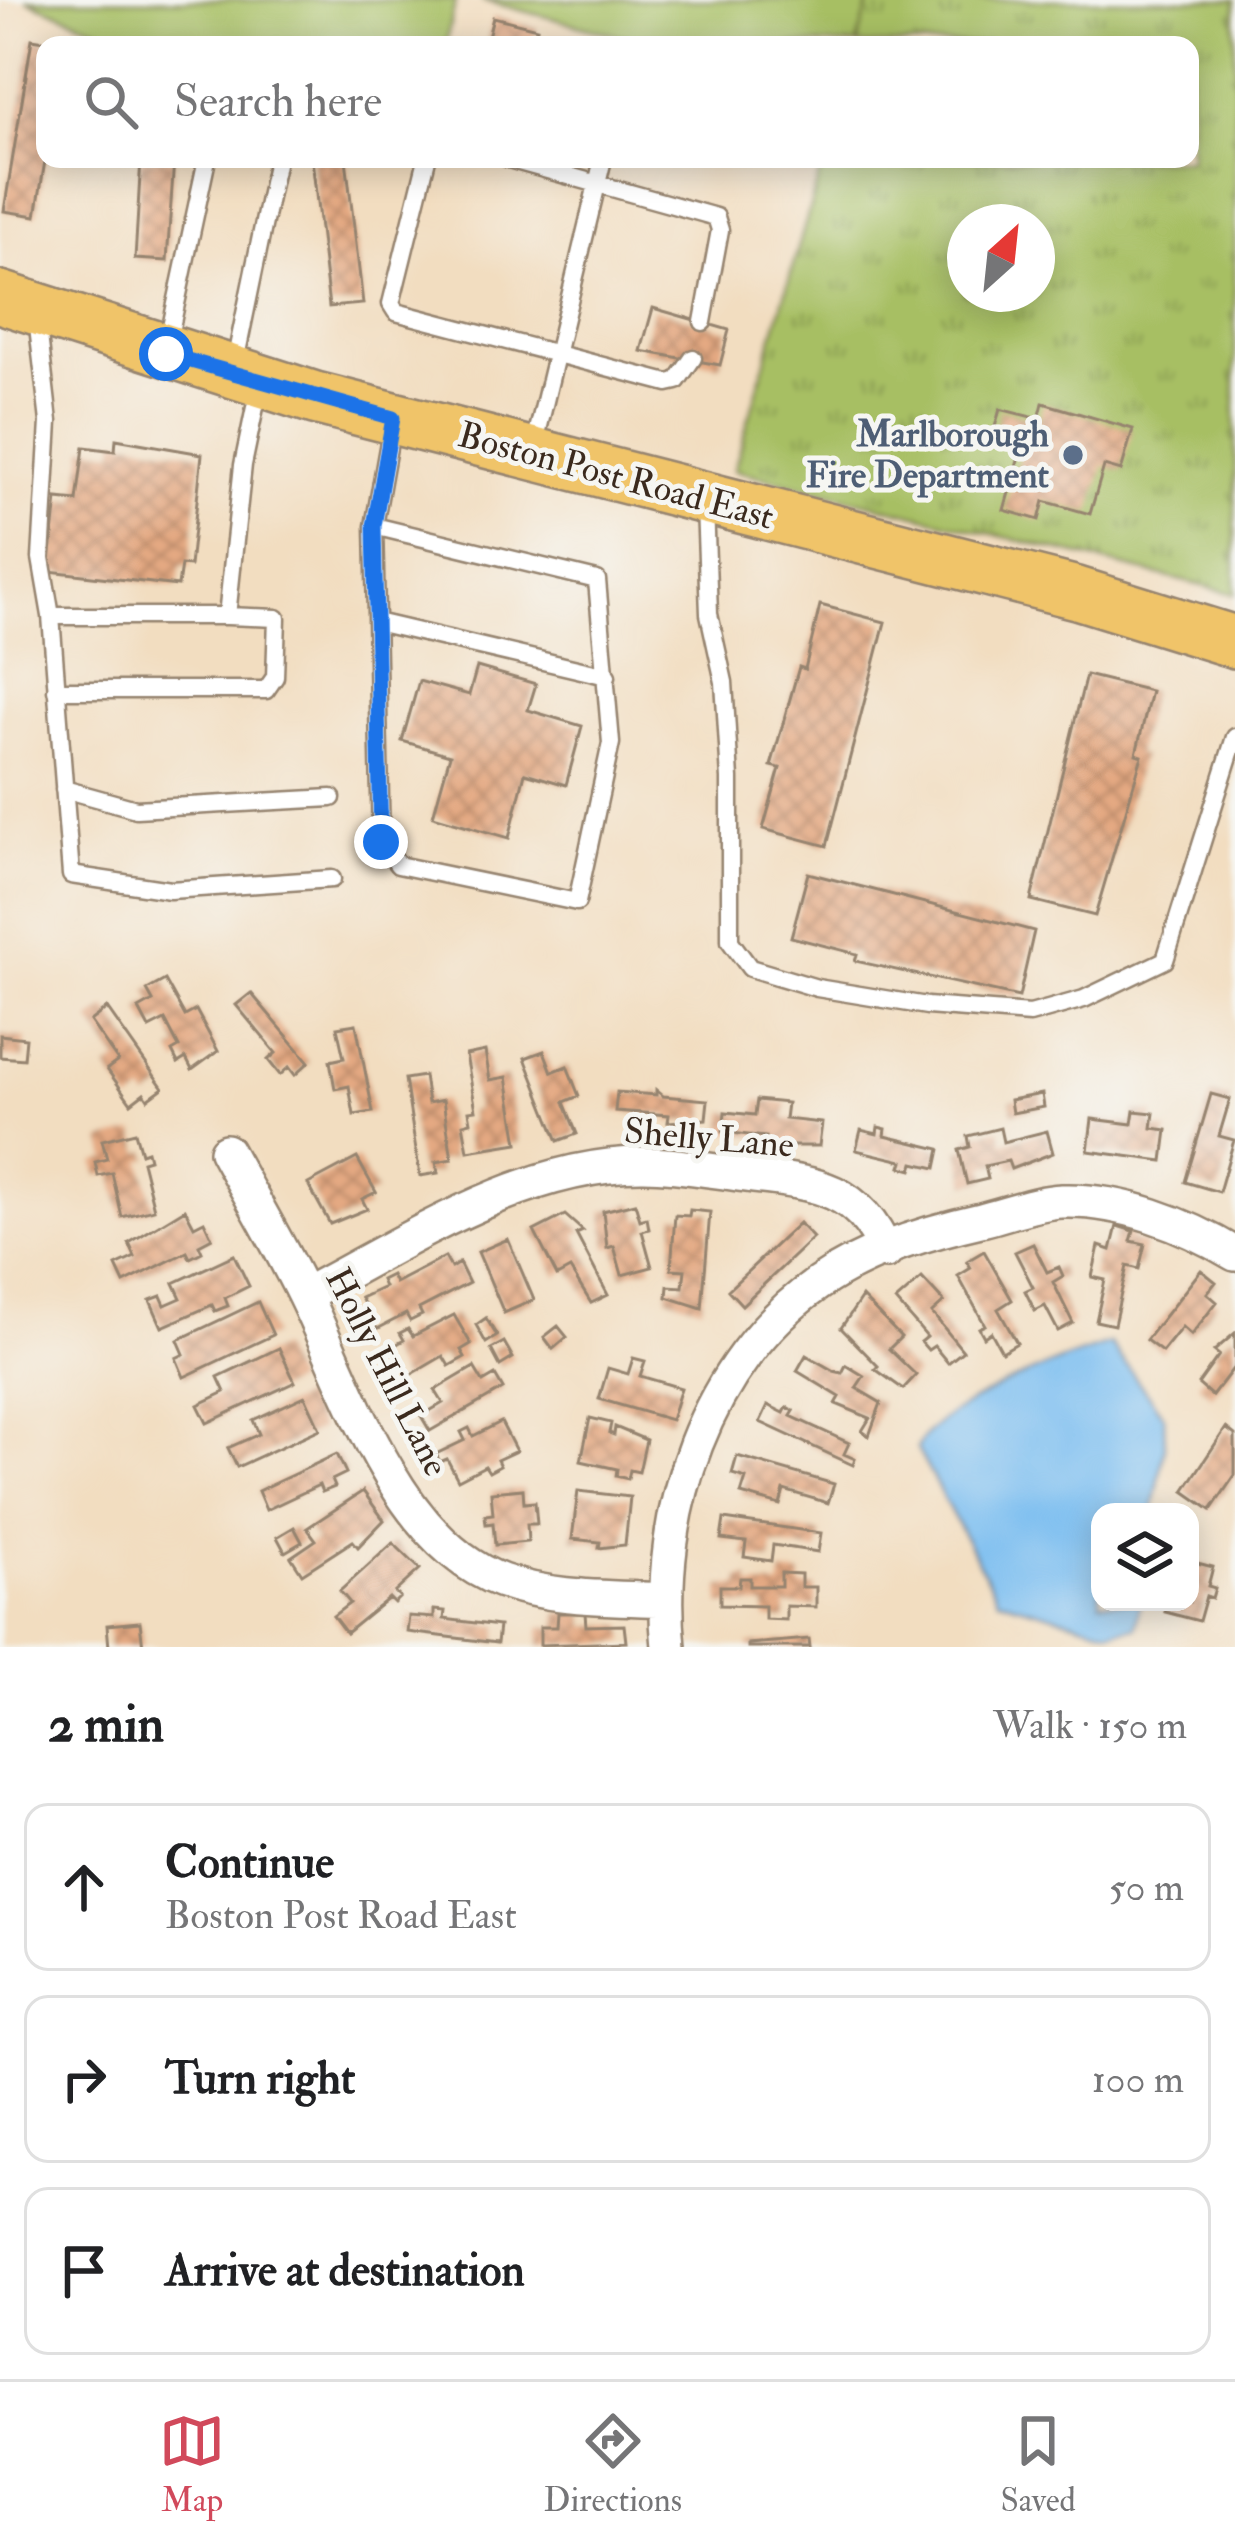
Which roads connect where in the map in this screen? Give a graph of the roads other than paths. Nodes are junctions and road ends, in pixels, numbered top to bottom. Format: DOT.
graph roads {
  1 [pos="205,168"];
  2 [pos="276,168"];
  3 [pos="425,168"];
  4 [pos="539,168"];
  5 [pos="601,168"];
  6 [pos="597,185"];
  7 [pos="18,304"];
  8 [pos="703,322"];
  9 [pos="166,354"];
  10 [pos="555,356"];
  11 [pos="693,358"];
  12 [pos="247,378"];
  13 [pos="393,418"];
  14 [pos="533,454"];
  15 [pos="705,499"];
  16 [pos="374,526"];
  17 [pos="50,616"];
  18 [pos="227,616"];
  19 [pos="376,622"];
  20 [pos="1235,642"];
  21 [pos="607,676"];
  22 [pos="56,690"];
  23 [pos="1235,736"];
  24 [pos="64,789"];
  25 [pos="332,797"];
  26 [pos="332,879"];
  27 [pos="226,1151"];
  28 [pos="886,1252"];
  29 [pos="1235,1254"];
  30 [pos="304,1295"];
  31 [pos="664,1600"];
  32 [pos="670,1647"];
  1 -- 9 [label="lane"];
  2 -- 12 [label="lane"];
  3 -- 10 [label="lane"];
  4 -- 6 [label="lane"];
  5 -- 6 [label="lane"];
  6 -- 8 [label="lane"];
  6 -- 10 [label="lane"];
  7 -- 9 [label="main road, Boston Post Road East"];
  7 -- 17 [label="lane"];
  9 -- 12 [label="main road, Boston Post Road East"];
  10 -- 11 [label="lane"];
  10 -- 14 [label="lane"];
  12 -- 13 [label="main road, Boston Post Road East"];
  12 -- 18 [label="lane"];
  13 -- 14 [label="main road, Boston Post Road East"];
  13 -- 16 [label="lane"];
  14 -- 15 [label="main road, Boston Post Road East"];
  15 -- 20 [label="main road, Boston Post Road East"];
  15 -- 23 [label="lane"];
  16 -- 19 [label="lane"];
  16 -- 21 [label="lane"];
  17 -- 18 [label="lane"];
  17 -- 22 [label="lane"];
  18 -- 22 [label="lane"];
  19 -- 21 [label="lane"];
  19 -- 21 [label="lane"];
  22 -- 24 [label="lane"];
  24 -- 25 [label="lane"];
  24 -- 26 [label="lane"];
  27 -- 30 [label="street, Holly Hill Lane"];
  28 -- 29 [label="street"];
  28 -- 30 [label="street, Shelly Lane"];
  28 -- 31 [label="street"];
  30 -- 31 [label="street, Holly Hill Lane"];
  31 -- 32 [label="street"];
}
